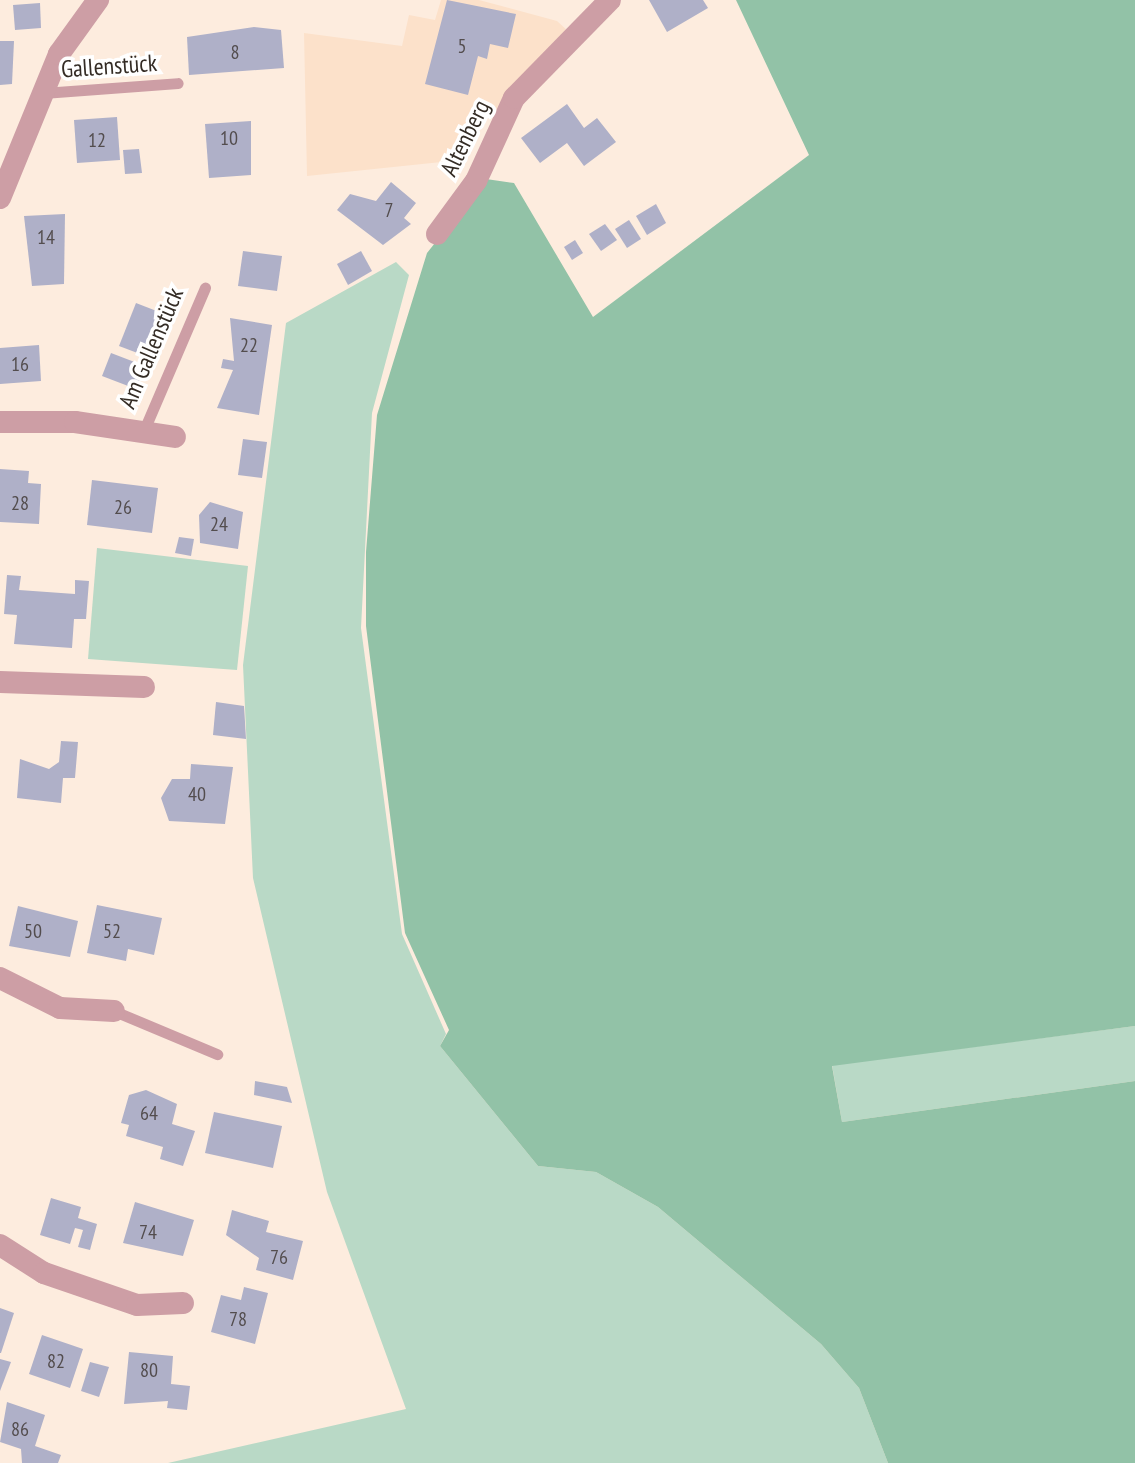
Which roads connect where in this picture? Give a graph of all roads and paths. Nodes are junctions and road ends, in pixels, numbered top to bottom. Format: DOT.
graph roads {
  1 [pos="98,0"];
  2 [pos="610,0"];
  3 [pos="178,83"];
  4 [pos="43,93"];
  5 [pos="0,198"];
  6 [pos="437,234"];
  7 [pos="205,288"];
  8 [pos="0,422"];
  9 [pos="144,430"];
  10 [pos="175,437"];
  11 [pos="0,682"];
  12 [pos="144,687"];
  13 [pos="0,978"];
  14 [pos="114,1011"];
  15 [pos="217,1054"];
  16 [pos="0,1245"];
  17 [pos="183,1303"];
  1 -- 4 [label="street"];
  2 -- 6 [label="street, Altenberg"];
  3 -- 4 [label="lane, Gallenstück"];
  4 -- 5 [label="street"];
  7 -- 9 [label="lane, Am Gallenstück"];
  8 -- 9 [label="street, Am Gallenstück"];
  9 -- 10 [label="street, Am Gallenstück"];
  11 -- 12 [label="street"];
  13 -- 14 [label="street"];
  14 -- 15 [label="lane"];
  16 -- 17 [label="street"];
}
